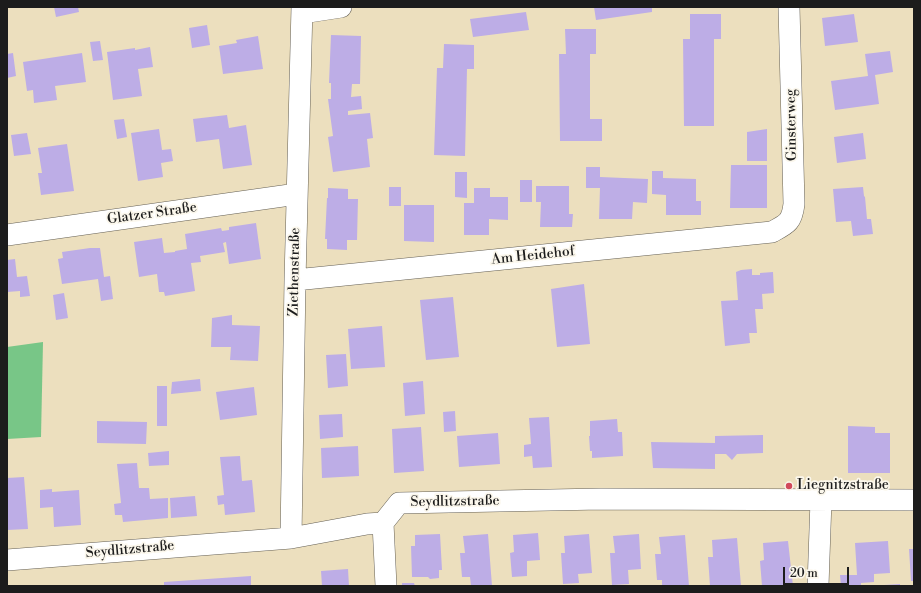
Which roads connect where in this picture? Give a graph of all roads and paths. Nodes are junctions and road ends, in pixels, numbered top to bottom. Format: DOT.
graph roads {
  1 [pos="341,7"];
  2 [pos="789,7"];
  3 [pos="302,10"];
  4 [pos="297,194"];
  5 [pos="772,232"];
  6 [pos="7,235"];
  7 [pos="295,280"];
  8 [pos="821,500"];
  9 [pos="914,500"];
  10 [pos="383,523"];
  11 [pos="291,538"];
  12 [pos="7,560"];
  13 [pos="386,586"];
  14 [pos="818,586"];
  1 -- 3 [label="street"];
  2 -- 5 [label="street, Ginsterweg"];
  3 -- 4 [label="street, Ziethenstraße"];
  4 -- 6 [label="street, Glatzer Straße"];
  4 -- 7 [label="street, Ziethenstraße"];
  5 -- 7 [label="street, Am Heidehof"];
  7 -- 11 [label="street, Ziethenstraße"];
  8 -- 9 [label="street, Seydlitzstraße"];
  8 -- 10 [label="street, Seydlitzstraße"];
  8 -- 14 [label="street"];
  10 -- 11 [label="street, Seydlitzstraße"];
  10 -- 13 [label="street"];
  11 -- 12 [label="street, Seydlitzstraße"];
}
